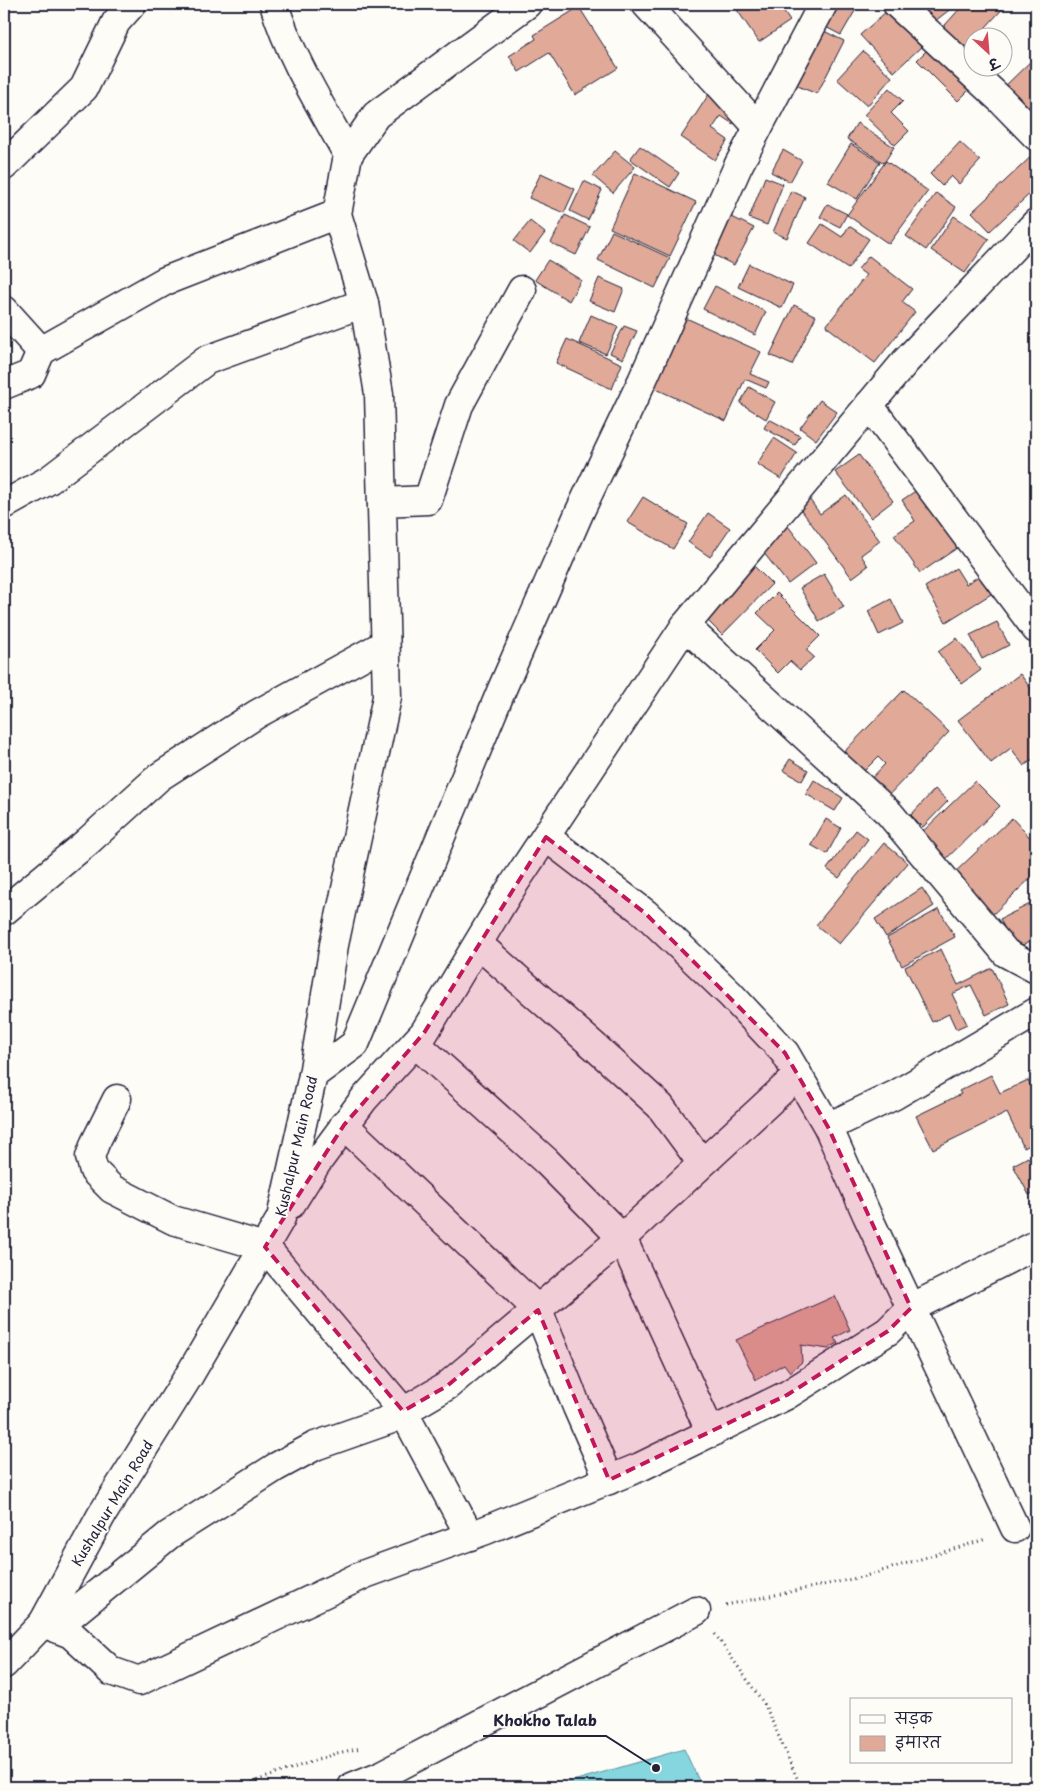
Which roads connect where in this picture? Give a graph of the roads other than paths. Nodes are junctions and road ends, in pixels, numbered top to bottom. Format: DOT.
graph roads {
  1 [pos="132,4"];
  2 [pos="274,4"];
  3 [pos="527,4"];
  4 [pos="646,4"];
  5 [pos="823,4"];
  6 [pos="897,4"];
  7 [pos="758,127"];
  8 [pos="1036,136"];
  9 [pos="348,155"];
  10 [pos="4,166"];
  11 [pos="337,214"];
  12 [pos="1036,223"];
  13 [pos="522,290"];
  14 [pos="364,303"];
  15 [pos="4,310"];
  16 [pos="41,351"];
  17 [pos="4,385"];
  18 [pos="869,405"];
  19 [pos="382,502"];
  20 [pos="4,505"];
  21 [pos="684,626"];
  22 [pos="1036,629"];
  23 [pos="385,644"];
  24 [pos="546,837"];
  25 [pos="4,911"];
  26 [pos="478,944"];
  27 [pos="1036,969"];
  28 [pos="1036,1012"];
  29 [pos="415,1043"];
  30 [pos="312,1075"];
  31 [pos="798,1075"];
  32 [pos="117,1099"];
  33 [pos="344,1125"];
  34 [pos="828,1127"];
  35 [pos="702,1163"];
  36 [pos="282,1218"];
  37 [pos="622,1238"];
  38 [pos="1036,1245"];
  39 [pos="265,1246"];
  40 [pos="911,1308"];
  41 [pos="538,1310"];
  42 [pos="403,1411"];
  43 [pos="711,1433"];
  44 [pos="609,1480"];
  45 [pos="1015,1528"];
  46 [pos="470,1536"];
  47 [pos="696,1611"];
  48 [pos="43,1623"];
  49 [pos="4,1664"];
  50 [pos="352,1787"];
  1 -- 10 [label="street"];
  2 -- 9 [label="street"];
  3 -- 9 [label="street"];
  4 -- 7 [label="street"];
  5 -- 7 [label="street"];
  6 -- 8 [label="street"];
  7 -- 30 [label="street"];
  9 -- 11 [label="street"];
  11 -- 14 [label="street, Kushalpur Main Road"];
  11 -- 16 [label="street"];
  12 -- 18 [label="street"];
  13 -- 19 [label="street"];
  14 -- 19 [label="street, Kushalpur Main Road"];
  14 -- 20 [label="street"];
  15 -- 16 [label="street"];
  16 -- 17 [label="street"];
  18 -- 21 [label="street"];
  18 -- 22 [label="street"];
  19 -- 23 [label="street, Kushalpur Main Road"];
  21 -- 24 [label="street"];
  21 -- 27 [label="street"];
  23 -- 25 [label="street"];
  23 -- 30 [label="street, Kushalpur Main Road"];
  24 -- 26 [label="street"];
  24 -- 31 [label="street"];
  26 -- 29 [label="street"];
  26 -- 35 [label="street"];
  28 -- 34 [label="street"];
  29 -- 33 [label="street"];
  29 -- 37 [label="street"];
  30 -- 36 [label="street, Kushalpur Main Road"];
  31 -- 34 [label="street"];
  31 -- 35 [label="street"];
  32 -- 39 [label="street"];
  33 -- 36 [label="street"];
  33 -- 41 [label="street"];
  34 -- 40 [label="street"];
  35 -- 37 [label="street"];
  36 -- 39 [label="street, Kushalpur Main Road"];
  37 -- 41 [label="street"];
  37 -- 43 [label="street"];
  38 -- 40 [label="street"];
  39 -- 42 [label="street"];
  39 -- 48 [label="street, Kushalpur Main Road"];
  40 -- 43 [label="street"];
  40 -- 45 [label="street"];
  41 -- 42 [label="street"];
  41 -- 44 [label="street"];
  42 -- 46 [label="street"];
  42 -- 48 [label="street"];
  43 -- 44 [label="street"];
  44 -- 46 [label="street"];
  46 -- 48 [label="street"];
  47 -- 50 [label="street"];
  48 -- 49 [label="street, Kushalpur Main Road"];
}
